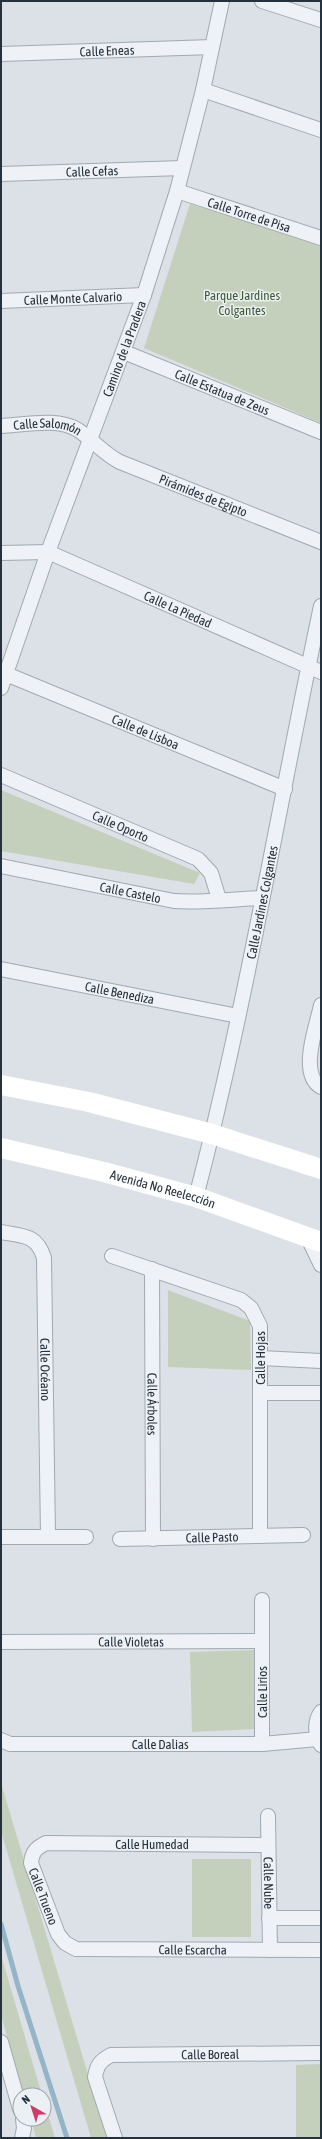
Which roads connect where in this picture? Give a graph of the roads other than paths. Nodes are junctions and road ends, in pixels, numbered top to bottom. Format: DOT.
graph roads {
  1 [pos="222,1"];
  2 [pos="262,1"];
  3 [pos="321,20"];
  4 [pos="212,47"];
  5 [pos="2,54"];
  6 [pos="204,90"];
  7 [pos="321,130"];
  8 [pos="182,168"];
  9 [pos="1,174"];
  10 [pos="177,191"];
  11 [pos="321,238"];
  12 [pos="144,295"];
  13 [pos="1,301"];
  14 [pos="124,352"];
  15 [pos="1,426"];
  16 [pos="321,432"];
  17 [pos="90,440"];
  18 [pos="321,542"];
  19 [pos="48,552"];
  20 [pos="1,553"];
  21 [pos="321,606"];
  22 [pos="314,669"];
  23 [pos="4,674"];
  24 [pos="1,688"];
  25 [pos="1,775"];
  26 [pos="285,789"];
  27 [pos="1,866"];
  28 [pos="262,898"];
  29 [pos="219,899"];
  30 [pos="1,969"];
  31 [pos="321,1005"];
  32 [pos="238,1016"];
  33 [pos="1,1085"];
  34 [pos="321,1087"];
  35 [pos="212,1134"];
  36 [pos="1,1148"];
  37 [pos="321,1169"];
  38 [pos="196,1197"];
  39 [pos="1,1232"];
  40 [pos="314,1240"];
  41 [pos="112,1256"];
  42 [pos="321,1265"];
  43 [pos="152,1269"];
  44 [pos="260,1358"];
  45 [pos="321,1360"];
  46 [pos="260,1393"];
  47 [pos="321,1393"];
  48 [pos="303,1535"];
  49 [pos="260,1536"];
  50 [pos="1,1537"];
  51 [pos="48,1537"];
  52 [pos="86,1537"];
  53 [pos="120,1539"];
  54 [pos="153,1539"];
  55 [pos="262,1600"];
  56 [pos="262,1641"];
  57 [pos="1,1642"];
  58 [pos="321,1712"];
  59 [pos="2,1741"];
  60 [pos="320,1742"];
  61 [pos="262,1744"];
  62 [pos="268,1816"];
  63 [pos="267,1845"];
  64 [pos="37,1848"];
  65 [pos="269,1918"];
  66 [pos="321,1918"];
  67 [pos="65,1943"];
  68 [pos="270,1950"];
  69 [pos="321,1950"];
  70 [pos="1,2042"];
  71 [pos="321,2053"];
  72 [pos="14,2087"];
  73 [pos="24,2127"];
  74 [pos="22,2138"];
  75 [pos="115,2138"];
  1 -- 4 [label="street, Camino de la Pradera"];
  2 -- 3 [label="street"];
  4 -- 5 [label="street, Calle Eneas"];
  4 -- 6 [label="street, Camino de la Pradera"];
  6 -- 7 [label="street"];
  6 -- 8 [label="street, Camino de la Pradera"];
  8 -- 9 [label="street, Calle Cefas"];
  8 -- 10 [label="street, Camino de la Pradera"];
  10 -- 11 [label="street, Calle Torre de Pisa"];
  10 -- 12 [label="street, Camino de la Pradera"];
  12 -- 13 [label="street, Calle Monte Calvario"];
  12 -- 14 [label="street, Camino de la Pradera"];
  14 -- 16 [label="street, Calle Estatua de Zeus"];
  14 -- 17 [label="street, Camino de la Pradera"];
  15 -- 17 [label="street, Calle Salomón"];
  17 -- 18 [label="street, Pirámides de Egipto"];
  17 -- 19 [label="street, Camino de la Pradera"];
  19 -- 20 [label="street"];
  19 -- 22 [label="street, Calle La Piedad"];
  19 -- 23 [label="street, Camino de la Pradera"];
  21 -- 22 [label="street, Calle Jardines Colgantes"];
  22 -- 26 [label="street, Calle Jardines Colgantes"];
  23 -- 24 [label="street, Camino de la Pradera"];
  23 -- 26 [label="street, Calle de Lisboa"];
  25 -- 29 [label="street, Calle Oporto"];
  26 -- 28 [label="street, Calle Jardines Colgantes"];
  27 -- 29 [label="street, Calle Castelo"];
  28 -- 29 [label="street, Calle Castelo"];
  28 -- 32 [label="street, Calle Jardines Colgantes"];
  30 -- 32 [label="street, Calle Benediza"];
  31 -- 34 [label="street"];
  32 -- 35 [label="street, Calle Jardines Colgantes"];
  33 -- 35 [label="main road"];
  35 -- 37 [label="main road"];
  35 -- 38 [label="street, Calle Jardines Colgantes"];
  36 -- 38 [label="main road, Avenida No Reelección"];
  38 -- 40 [label="main road, Avenida No Reelección"];
  39 -- 51 [label="street, Calle Océano"];
  40 -- 42 [label="street"];
  41 -- 43 [label="street, Calle Hojas"];
  43 -- 44 [label="street, Calle Hojas"];
  43 -- 54 [label="street, Calle Árboles"];
  44 -- 45 [label="street"];
  44 -- 46 [label="street, Calle Hojas"];
  46 -- 47 [label="street"];
  46 -- 49 [label="street, Calle Hojas"];
  48 -- 49 [label="street, Calle Pasto"];
  49 -- 54 [label="street, Calle Pasto"];
  50 -- 51 [label="street"];
  51 -- 52 [label="street"];
  53 -- 54 [label="street, Calle Pasto"];
  55 -- 56 [label="street, Calle Lirios"];
  56 -- 57 [label="street, Calle Violetas"];
  56 -- 61 [label="street, Calle Lirios"];
  58 -- 60 [label="street"];
  59 -- 61 [label="street, Calle Dalias"];
  60 -- 61 [label="street, Calle Dalias"];
  62 -- 63 [label="street, Calle Nube"];
  63 -- 64 [label="street, Calle Humedad"];
  63 -- 65 [label="street, Calle Nube"];
  64 -- 67 [label="street, Calle Trueno"];
  65 -- 66 [label="street"];
  65 -- 68 [label="street, Calle Nube"];
  67 -- 68 [label="street, Calle Escarcha"];
  68 -- 69 [label="street, Calle Escarcha"];
  70 -- 72 [label="street"];
  71 -- 75 [label="street, Calle Boreal"];
  73 -- 74 [label="street"];
}
